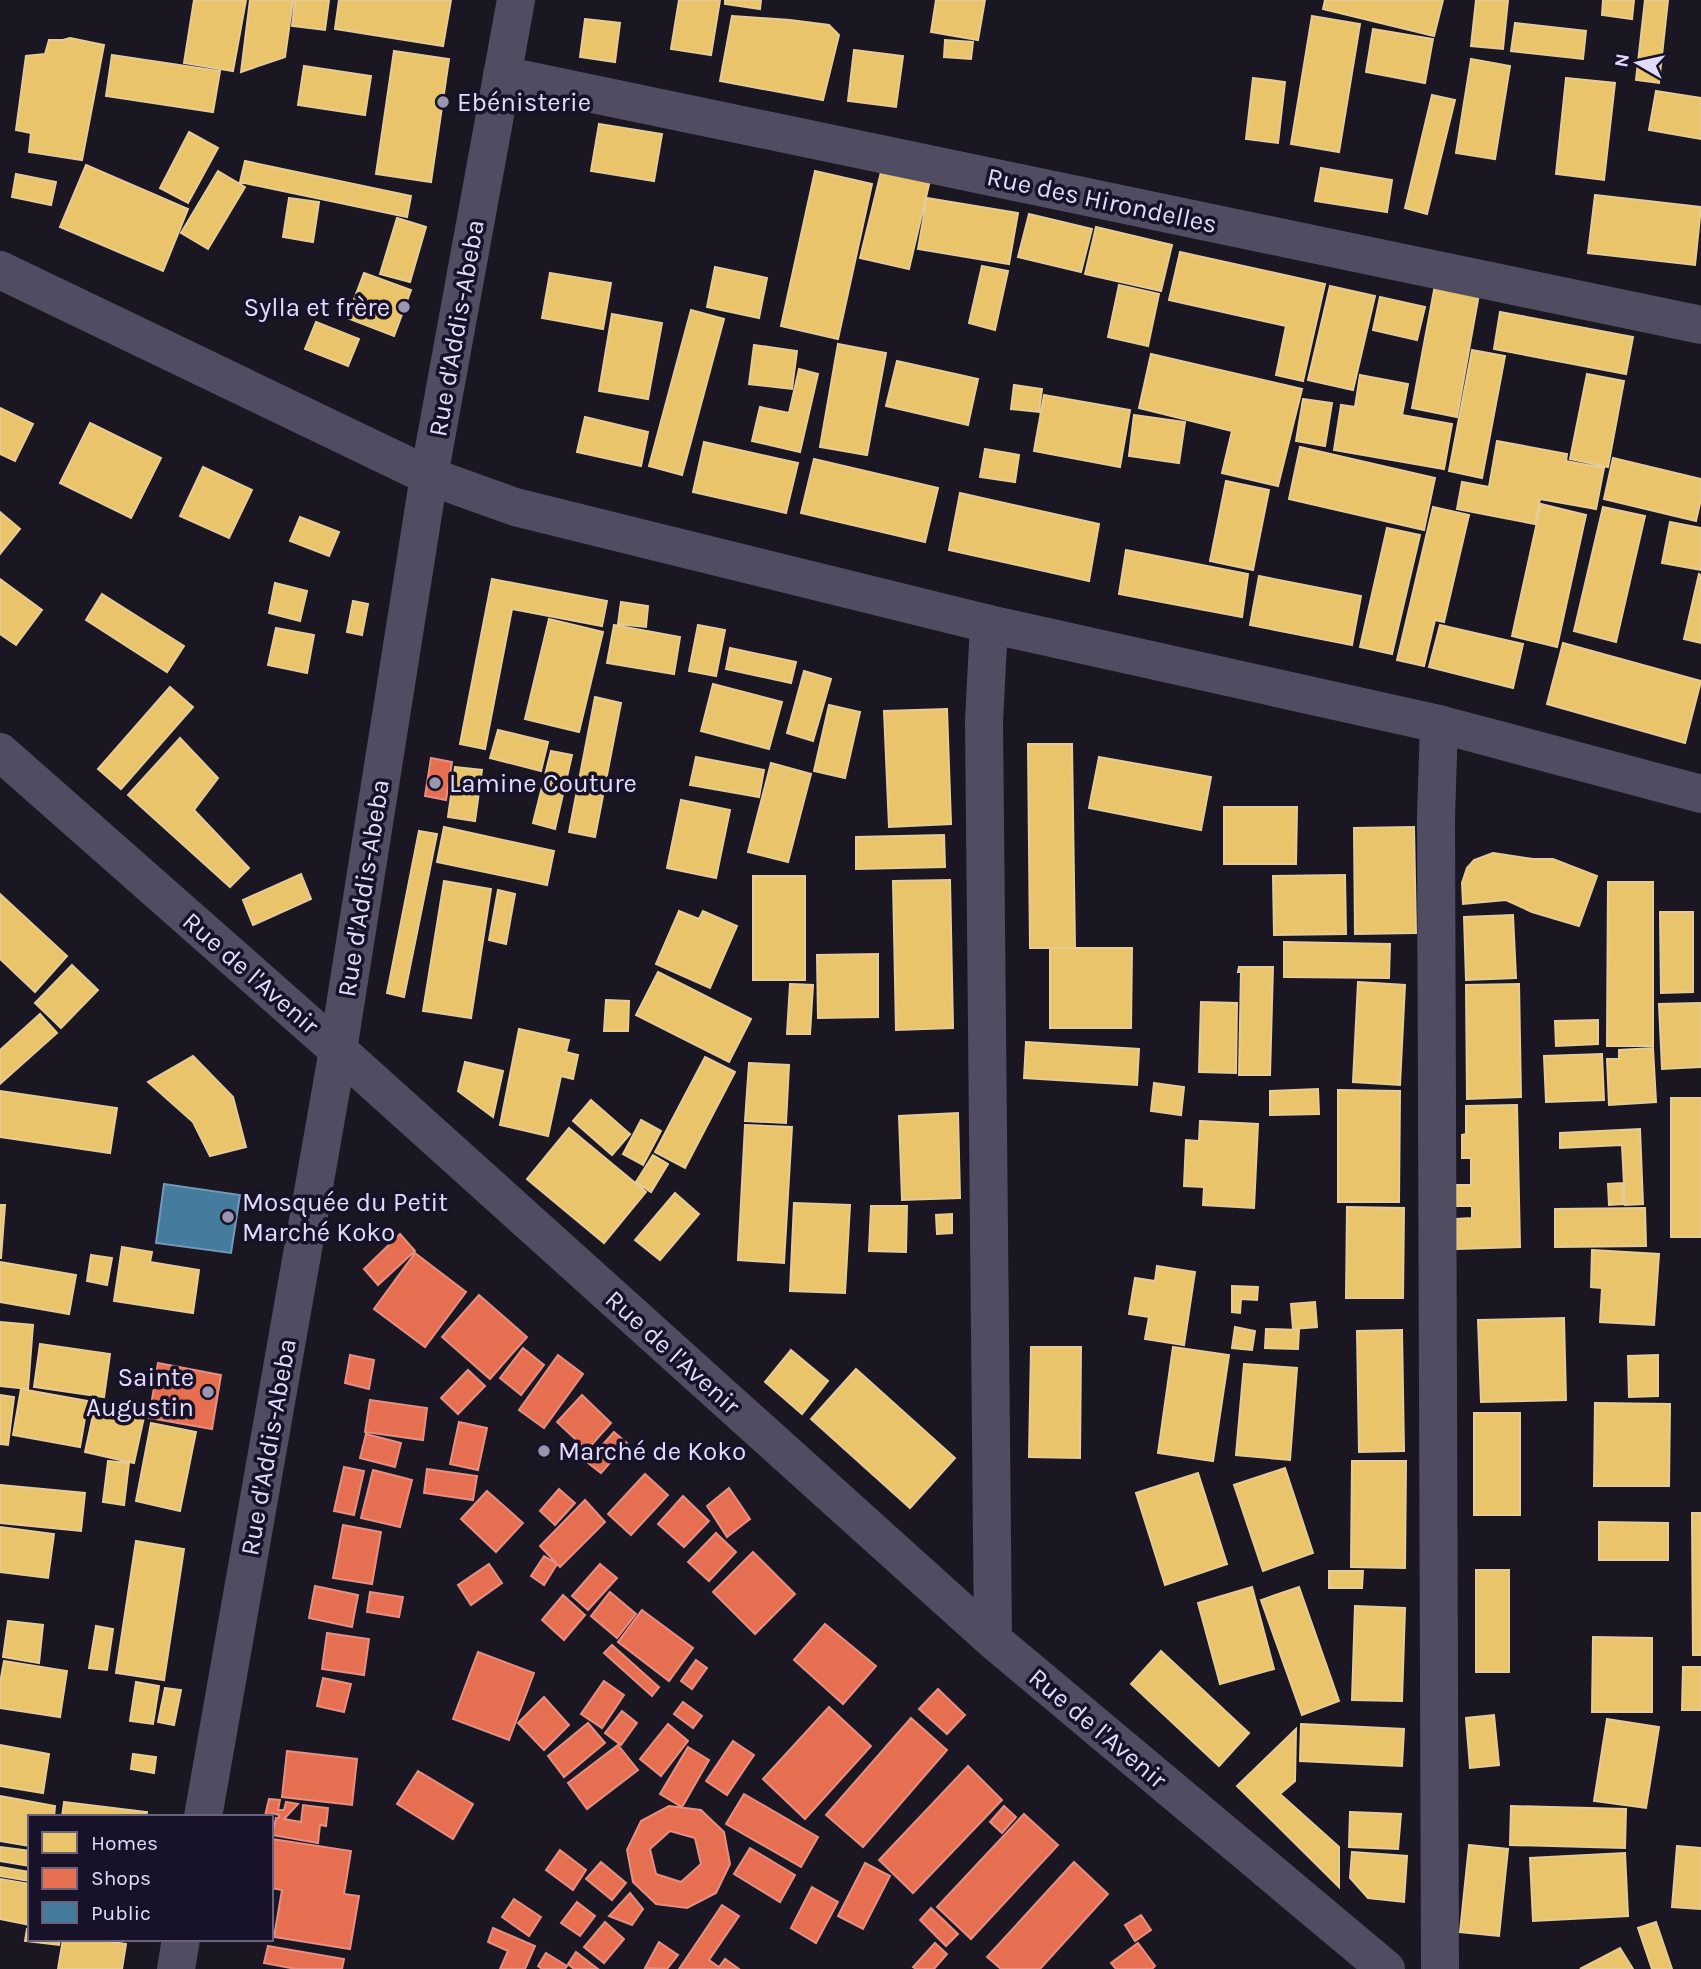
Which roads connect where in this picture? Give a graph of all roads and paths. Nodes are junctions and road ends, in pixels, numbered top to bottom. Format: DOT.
graph roads {
  1 [pos="516,0"];
  2 [pos="502,75"];
  3 [pos="0,270"];
  4 [pos="1701,325"];
  5 [pos="429,476"];
  6 [pos="989,624"];
  7 [pos="1439,724"];
  8 [pos="0,752"];
  9 [pos="1701,794"];
  10 [pos="338,1050"];
  11 [pos="993,1640"];
  12 [pos="202,1815"];
  13 [pos="181,1941"];
  14 [pos="176,1969"];
  15 [pos="1386,1969"];
  16 [pos="1440,1969"];
  1 -- 2 [label="street, Rue d'Addis-Abeba"];
  2 -- 4 [label="street, Rue des Hirondelles"];
  2 -- 5 [label="street, Rue d'Addis-Abeba"];
  3 -- 5 [label="street"];
  5 -- 6 [label="street"];
  5 -- 10 [label="street, Rue d'Addis-Abeba"];
  6 -- 7 [label="street"];
  6 -- 11 [label="street"];
  7 -- 9 [label="street"];
  7 -- 16 [label="street"];
  8 -- 10 [label="street, Rue de l'Avenir"];
  10 -- 11 [label="street, Rue de l'Avenir"];
  10 -- 12 [label="street, Rue d'Addis-Abeba"];
  11 -- 15 [label="street, Rue de l'Avenir"];
  13 -- 14 [label="street"];
}
